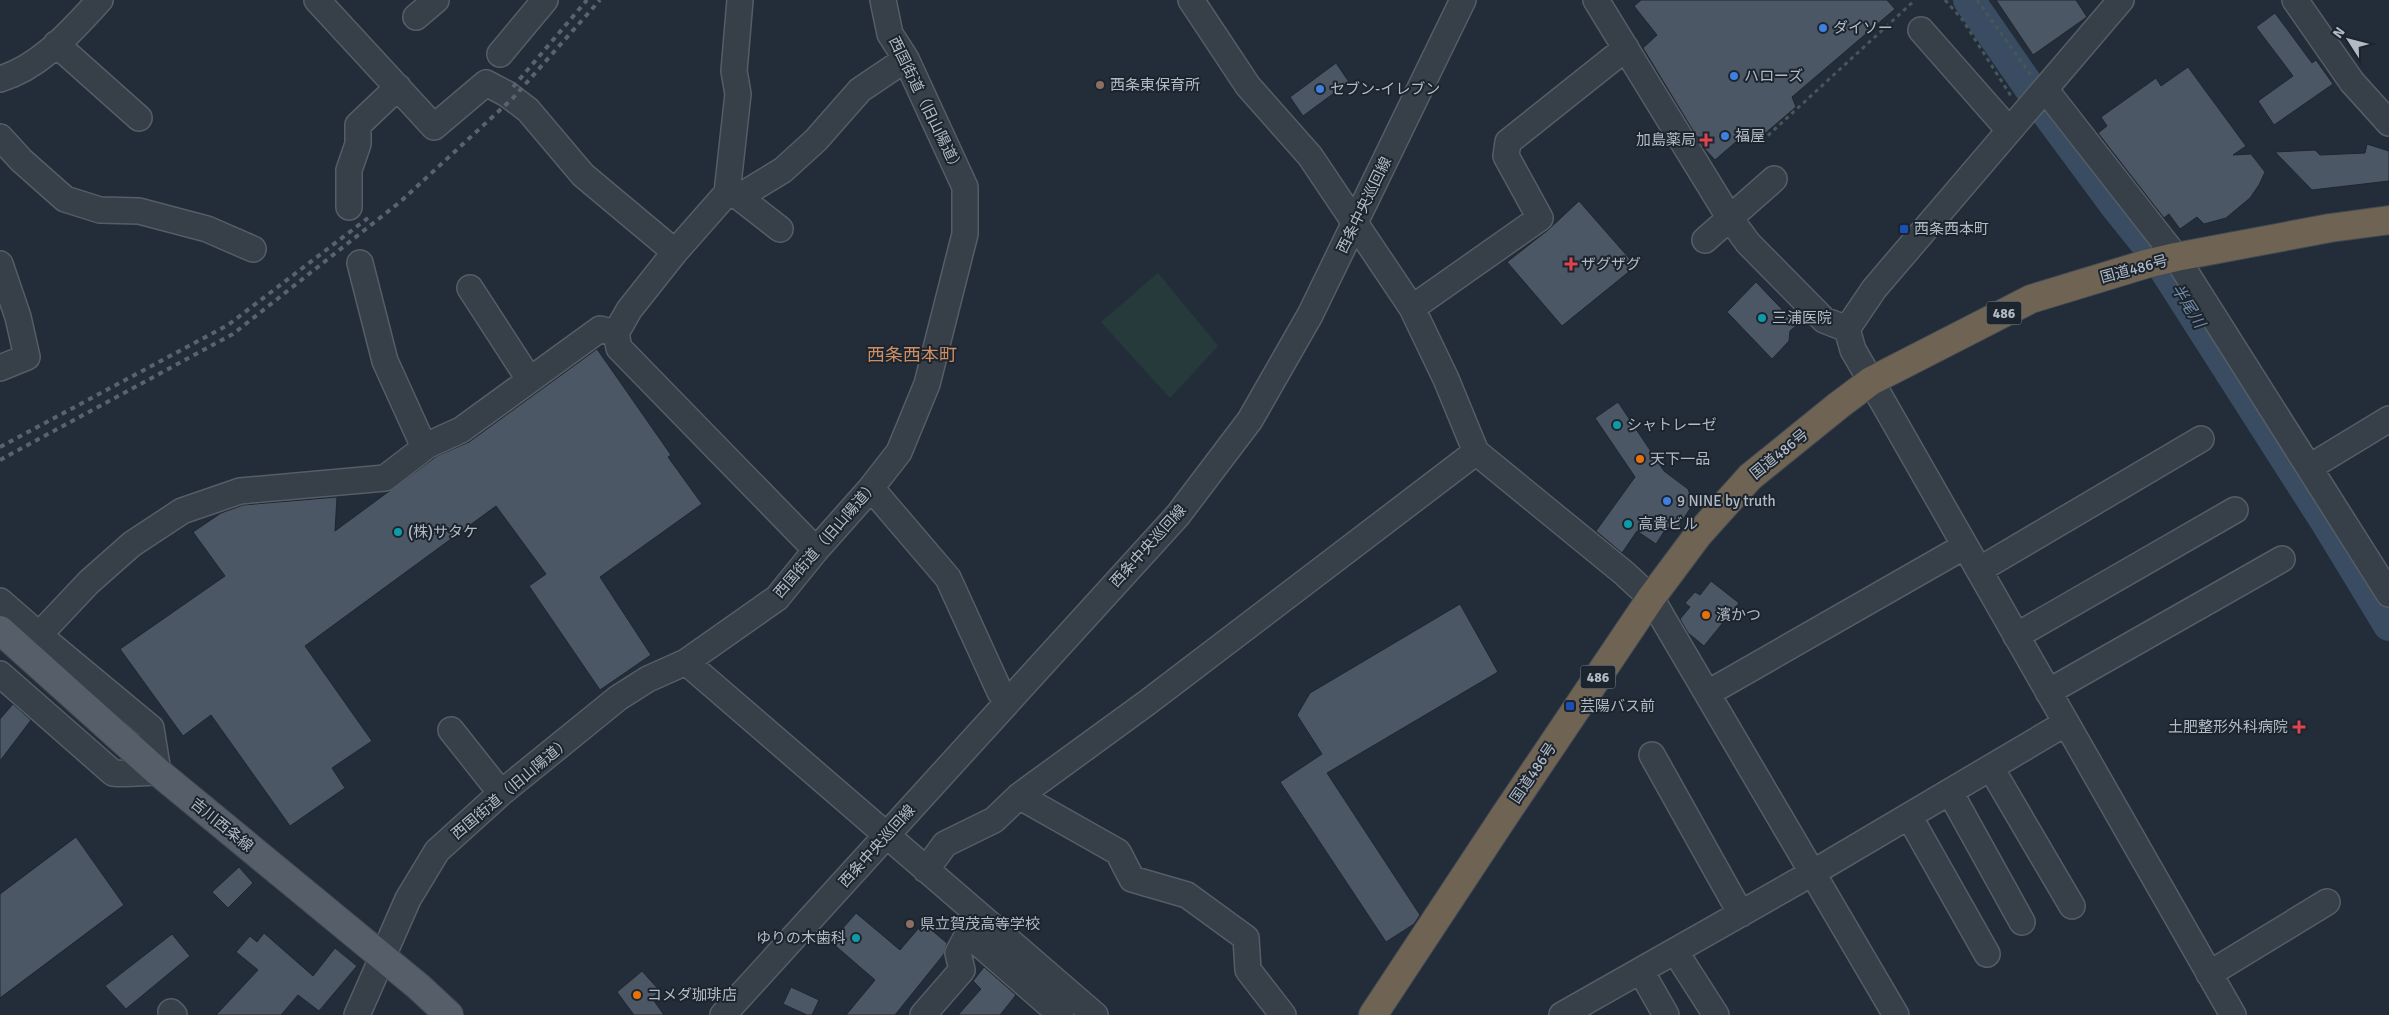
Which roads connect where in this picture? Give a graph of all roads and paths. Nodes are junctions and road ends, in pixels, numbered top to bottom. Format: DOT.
graph roads {
  1 [pos="100,0"];
  2 [pos="317,0"];
  3 [pos="436,0"];
  4 [pos="545,0"];
  5 [pos="740,0"];
  6 [pos="883,0"];
  7 [pos="1191,0"];
  8 [pos="1463,0"];
  9 [pos="1596,0"];
  10 [pos="1915,0"];
  11 [pos="1945,0"];
  12 [pos="1977,0"];
  13 [pos="2121,0"];
  14 [pos="2295,0"];
  15 [pos="416,17"];
  16 [pos="1921,30"];
  17 [pos="56,44"];
  18 [pos="1626,48"];
  19 [pos="500,54"];
  20 [pos="906,59"];
  21 [pos="0,79"];
  22 [pos="2047,80"];
  23 [pos="398,87"];
  24 [pos="2015,117"];
  25 [pos="139,118"];
  26 [pos="2389,123"];
  27 [pos="0,137"];
  28 [pos="1762,141"];
  29 [pos="1774,178"];
  30 [pos="733,195"];
  31 [pos="349,207"];
  32 [pos="1729,217"];
  33 [pos="2389,220"];
  34 [pos="1355,225"];
  35 [pos="780,229"];
  36 [pos="1705,240"];
  37 [pos="253,248"];
  38 [pos="675,252"];
  39 [pos="2176,257"];
  40 [pos="360,263"];
  41 [pos="0,264"];
  42 [pos="470,288"];
  43 [pos="1412,308"];
  44 [pos="1847,329"];
  45 [pos="616,333"];
  46 [pos="0,368"];
  47 [pos="529,379"];
  48 [pos="1871,381"];
  49 [pos="2389,419"];
  50 [pos="2201,439"];
  51 [pos="424,447"];
  52 [pos="1476,452"];
  53 [pos="2310,467"];
  54 [pos="871,488"];
  55 [pos="2235,510"];
  56 [pos="1965,546"];
  57 [pos="816,550"];
  58 [pos="2282,559"];
  59 [pos="1979,570"];
  60 [pos="2389,594"];
  61 [pos="1651,598"];
  62 [pos="0,601"];
  63 [pos="0,630"];
  64 [pos="39,635"];
  65 [pos="2016,636"];
  66 [pos="686,662"];
  67 [pos="0,674"];
  68 [pos="2048,692"];
  69 [pos="1708,693"];
  70 [pos="1007,700"];
  71 [pos="2066,723"];
  72 [pos="451,730"];
  73 [pos="1652,755"];
  74 [pos="1991,768"];
  75 [pos="158,772"];
  76 [pos="1950,792"];
  77 [pos="501,793"];
  78 [pos="1019,796"];
  79 [pos="1909,816"];
  80 [pos="887,835"];
  81 [pos="926,870"];
  82 [pos="1814,872"];
  83 [pos="2327,902"];
  84 [pos="2072,906"];
  85 [pos="1741,914"];
  86 [pos="2022,922"];
  87 [pos="975,926"];
  88 [pos="1675,951"];
  89 [pos="1987,954"];
  90 [pos="384,958"];
  91 [pos="1641,971"];
  92 [pos="2210,974"];
  93 [pos="1048,1011"];
  94 [pos="357,1015"];
  95 [pos="449,1015"];
  96 [pos="723,1015"];
  97 [pos="923,1015"];
  98 [pos="1095,1015"];
  99 [pos="1283,1015"];
  100 [pos="1373,1015"];
  101 [pos="1562,1015"];
  102 [pos="1666,1015"];
  103 [pos="1716,1015"];
  104 [pos="1896,1015"];
  105 [pos="2233,1015"];
  1 -- 17 [label="street"];
  2 -- 23 [label="street"];
  3 -- 15 [label="street"];
  4 -- 19 [label="street"];
  5 -- 30 [label="street"];
  6 -- 20 [label="street, 西国街道（旧山陽道）"];
  7 -- 34 [label="street"];
  8 -- 34 [label="street, 西条中央巡回線"];
  9 -- 18 [label="street"];
  10 -- 28 [label="path"];
  11 -- 24 [label="path"];
  12 -- 22 [label="path"];
  13 -- 22 [label="street"];
  14 -- 26 [label="street"];
  16 -- 24 [label="street"];
  17 -- 21 [label="street"];
  17 -- 25 [label="street"];
  18 -- 32 [label="street"];
  18 -- 43 [label="street"];
  20 -- 30 [label="street"];
  20 -- 54 [label="street, 西国街道（旧山陽道）"];
  22 -- 24 [label="street"];
  22 -- 39 [label="street"];
  23 -- 31 [label="street"];
  23 -- 38 [label="street"];
  24 -- 44 [label="street"];
  27 -- 37 [label="street"];
  29 -- 32 [label="street"];
  30 -- 35 [label="street"];
  30 -- 38 [label="street"];
  32 -- 36 [label="street"];
  32 -- 44 [label="street"];
  33 -- 39 [label="highway, 国道486号 / 486"];
  34 -- 43 [label="street"];
  34 -- 70 [label="street, 西条中央巡回線"];
  38 -- 45 [label="street"];
  39 -- 48 [label="highway, 国道486号 / 486"];
  39 -- 53 [label="street"];
  40 -- 51 [label="street"];
  41 -- 46 [label="street"];
  42 -- 47 [label="street"];
  43 -- 52 [label="street"];
  44 -- 48 [label="street"];
  45 -- 47 [label="street"];
  45 -- 57 [label="street"];
  47 -- 51 [label="street"];
  48 -- 56 [label="street"];
  48 -- 61 [label="highway, 国道486号 / 486"];
  49 -- 53 [label="street"];
  50 -- 59 [label="street"];
  51 -- 64 [label="street"];
  52 -- 61 [label="street"];
  52 -- 78 [label="street"];
  53 -- 60 [label="street"];
  54 -- 57 [label="street, 西国街道（旧山陽道）"];
  54 -- 70 [label="street"];
  55 -- 65 [label="street"];
  56 -- 59 [label="street"];
  56 -- 69 [label="street"];
  57 -- 66 [label="street, 西国街道（旧山陽道）"];
  58 -- 68 [label="street"];
  59 -- 65 [label="street"];
  61 -- 69 [label="street"];
  61 -- 100 [label="highway, 国道486号 / 486"];
  62 -- 64 [label="street"];
  63 -- 75 [label="main road, 吉川西条線"];
  64 -- 75 [label="street"];
  65 -- 68 [label="street"];
  66 -- 77 [label="street, 西国街道（旧山陽道）"];
  66 -- 80 [label="street"];
  67 -- 75 [label="street"];
  68 -- 71 [label="street"];
  69 -- 82 [label="street"];
  70 -- 80 [label="street, 西条中央巡回線"];
  71 -- 74 [label="street"];
  71 -- 92 [label="street"];
  72 -- 77 [label="street"];
  73 -- 85 [label="street"];
  74 -- 76 [label="street"];
  74 -- 84 [label="street"];
  75 -- 90 [label="main road, 吉川西条線"];
  76 -- 79 [label="street"];
  76 -- 86 [label="street"];
  77 -- 90 [label="street, 西国街道（旧山陽道）"];
  78 -- 81 [label="street"];
  78 -- 99 [label="street"];
  79 -- 82 [label="street"];
  79 -- 89 [label="street"];
  80 -- 81 [label="street"];
  80 -- 96 [label="street, 西条中央巡回線"];
  81 -- 87 [label="street"];
  82 -- 85 [label="street"];
  82 -- 104 [label="street"];
  83 -- 92 [label="street"];
  85 -- 88 [label="street"];
  87 -- 93 [label="street"];
  87 -- 97 [label="street"];
  87 -- 98 [label="street"];
  88 -- 91 [label="street"];
  88 -- 103 [label="street"];
  90 -- 94 [label="street, 西国街道（旧山陽道）"];
  90 -- 95 [label="main road, 吉川西条線"];
  91 -- 101 [label="street"];
  91 -- 102 [label="street"];
  92 -- 105 [label="street"];
}
